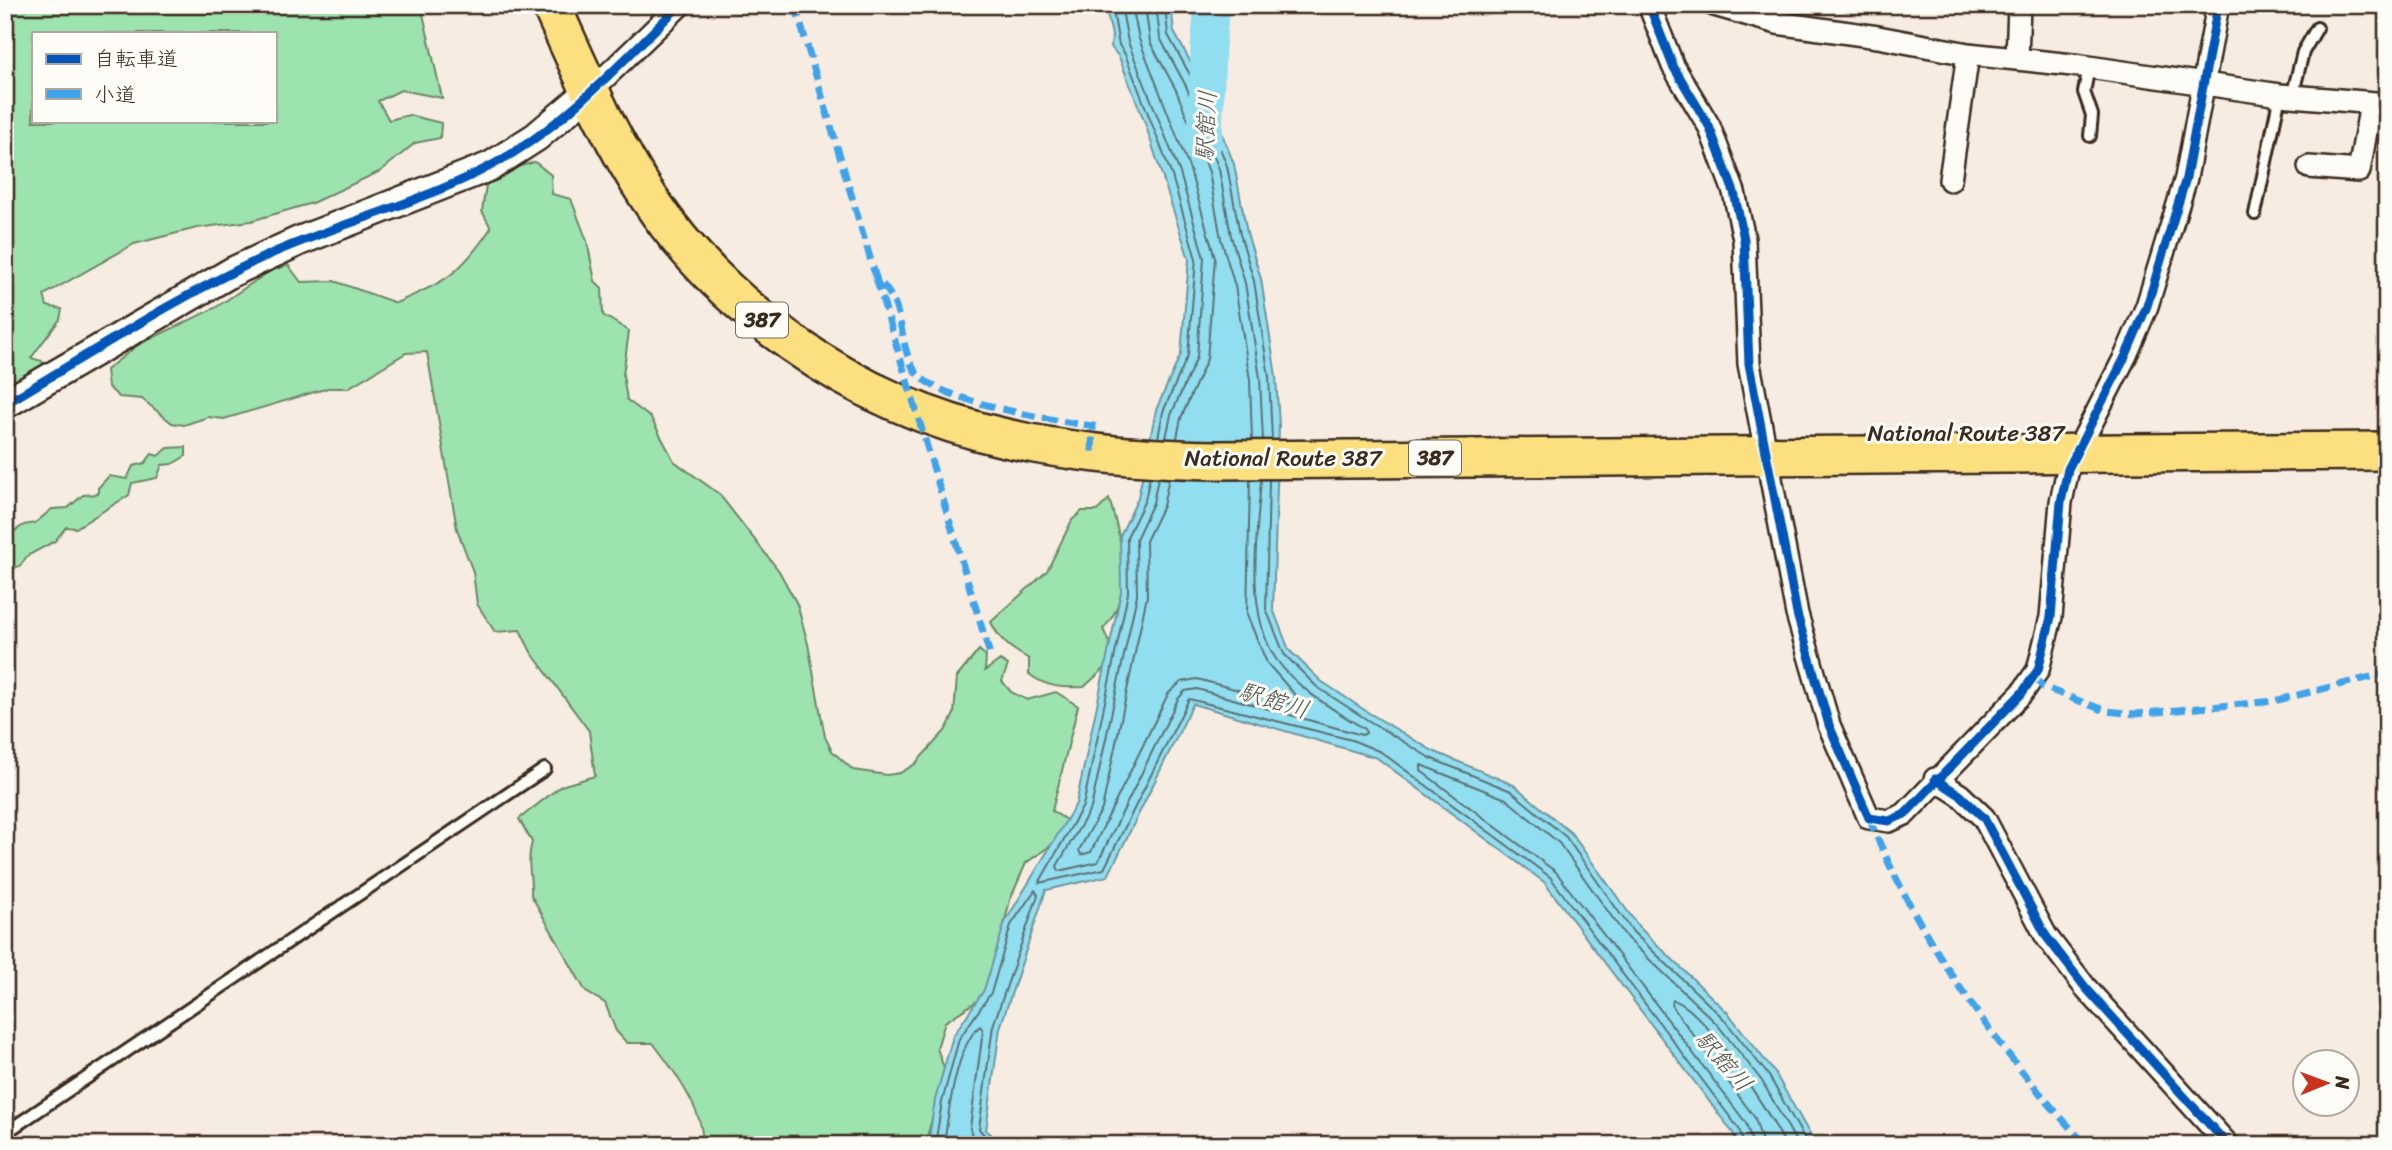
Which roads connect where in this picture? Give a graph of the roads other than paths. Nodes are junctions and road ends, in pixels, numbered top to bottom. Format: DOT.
graph roads {
  1 [pos="551,5"];
  2 [pos="680,5"];
  3 [pos="1649,5"];
  4 [pos="1713,5"];
  5 [pos="1743,5"];
  6 [pos="2019,5"];
  7 [pos="2218,5"];
  8 [pos="1774,22"];
  9 [pos="2317,28"];
  10 [pos="1968,54"];
  11 [pos="2017,59"];
  12 [pos="2089,67"];
  13 [pos="2202,85"];
  14 [pos="592,90"];
  15 [pos="2286,96"];
  16 [pos="2379,104"];
  17 [pos="2090,136"];
  18 [pos="2309,167"];
  19 [pos="1950,180"];
  20 [pos="2255,214"];
  21 [pos="5,404"];
  22 [pos="2387,451"];
  23 [pos="2076,452"];
  24 [pos="1761,454"];
  25 [pos="545,769"];
  26 [pos="1935,779"];
  27 [pos="5,1133"];
  28 [pos="2228,1145"];
  1 -- 14 [label="highway, National Route 387 / 387"];
  2 -- 14 [label="street"];
  3 -- 24 [label="street"];
  4 -- 8 [label="street"];
  5 -- 8 [label="street"];
  6 -- 11 [label="street"];
  7 -- 13 [label="street"];
  8 -- 10 [label="street"];
  9 -- 15 [label="lane"];
  10 -- 11 [label="street"];
  10 -- 19 [label="street"];
  11 -- 12 [label="street"];
  12 -- 13 [label="street"];
  12 -- 17 [label="lane"];
  13 -- 15 [label="street"];
  13 -- 23 [label="street"];
  14 -- 21 [label="street"];
  14 -- 24 [label="highway, National Route 387 / 387"];
  15 -- 16 [label="street"];
  15 -- 20 [label="lane"];
  16 -- 18 [label="street"];
  22 -- 23 [label="highway, National Route 387 / 387"];
  23 -- 24 [label="highway, National Route 387 / 387"];
  23 -- 26 [label="street"];
  24 -- 26 [label="street"];
  25 -- 27 [label="lane"];
  26 -- 28 [label="street"];
}
